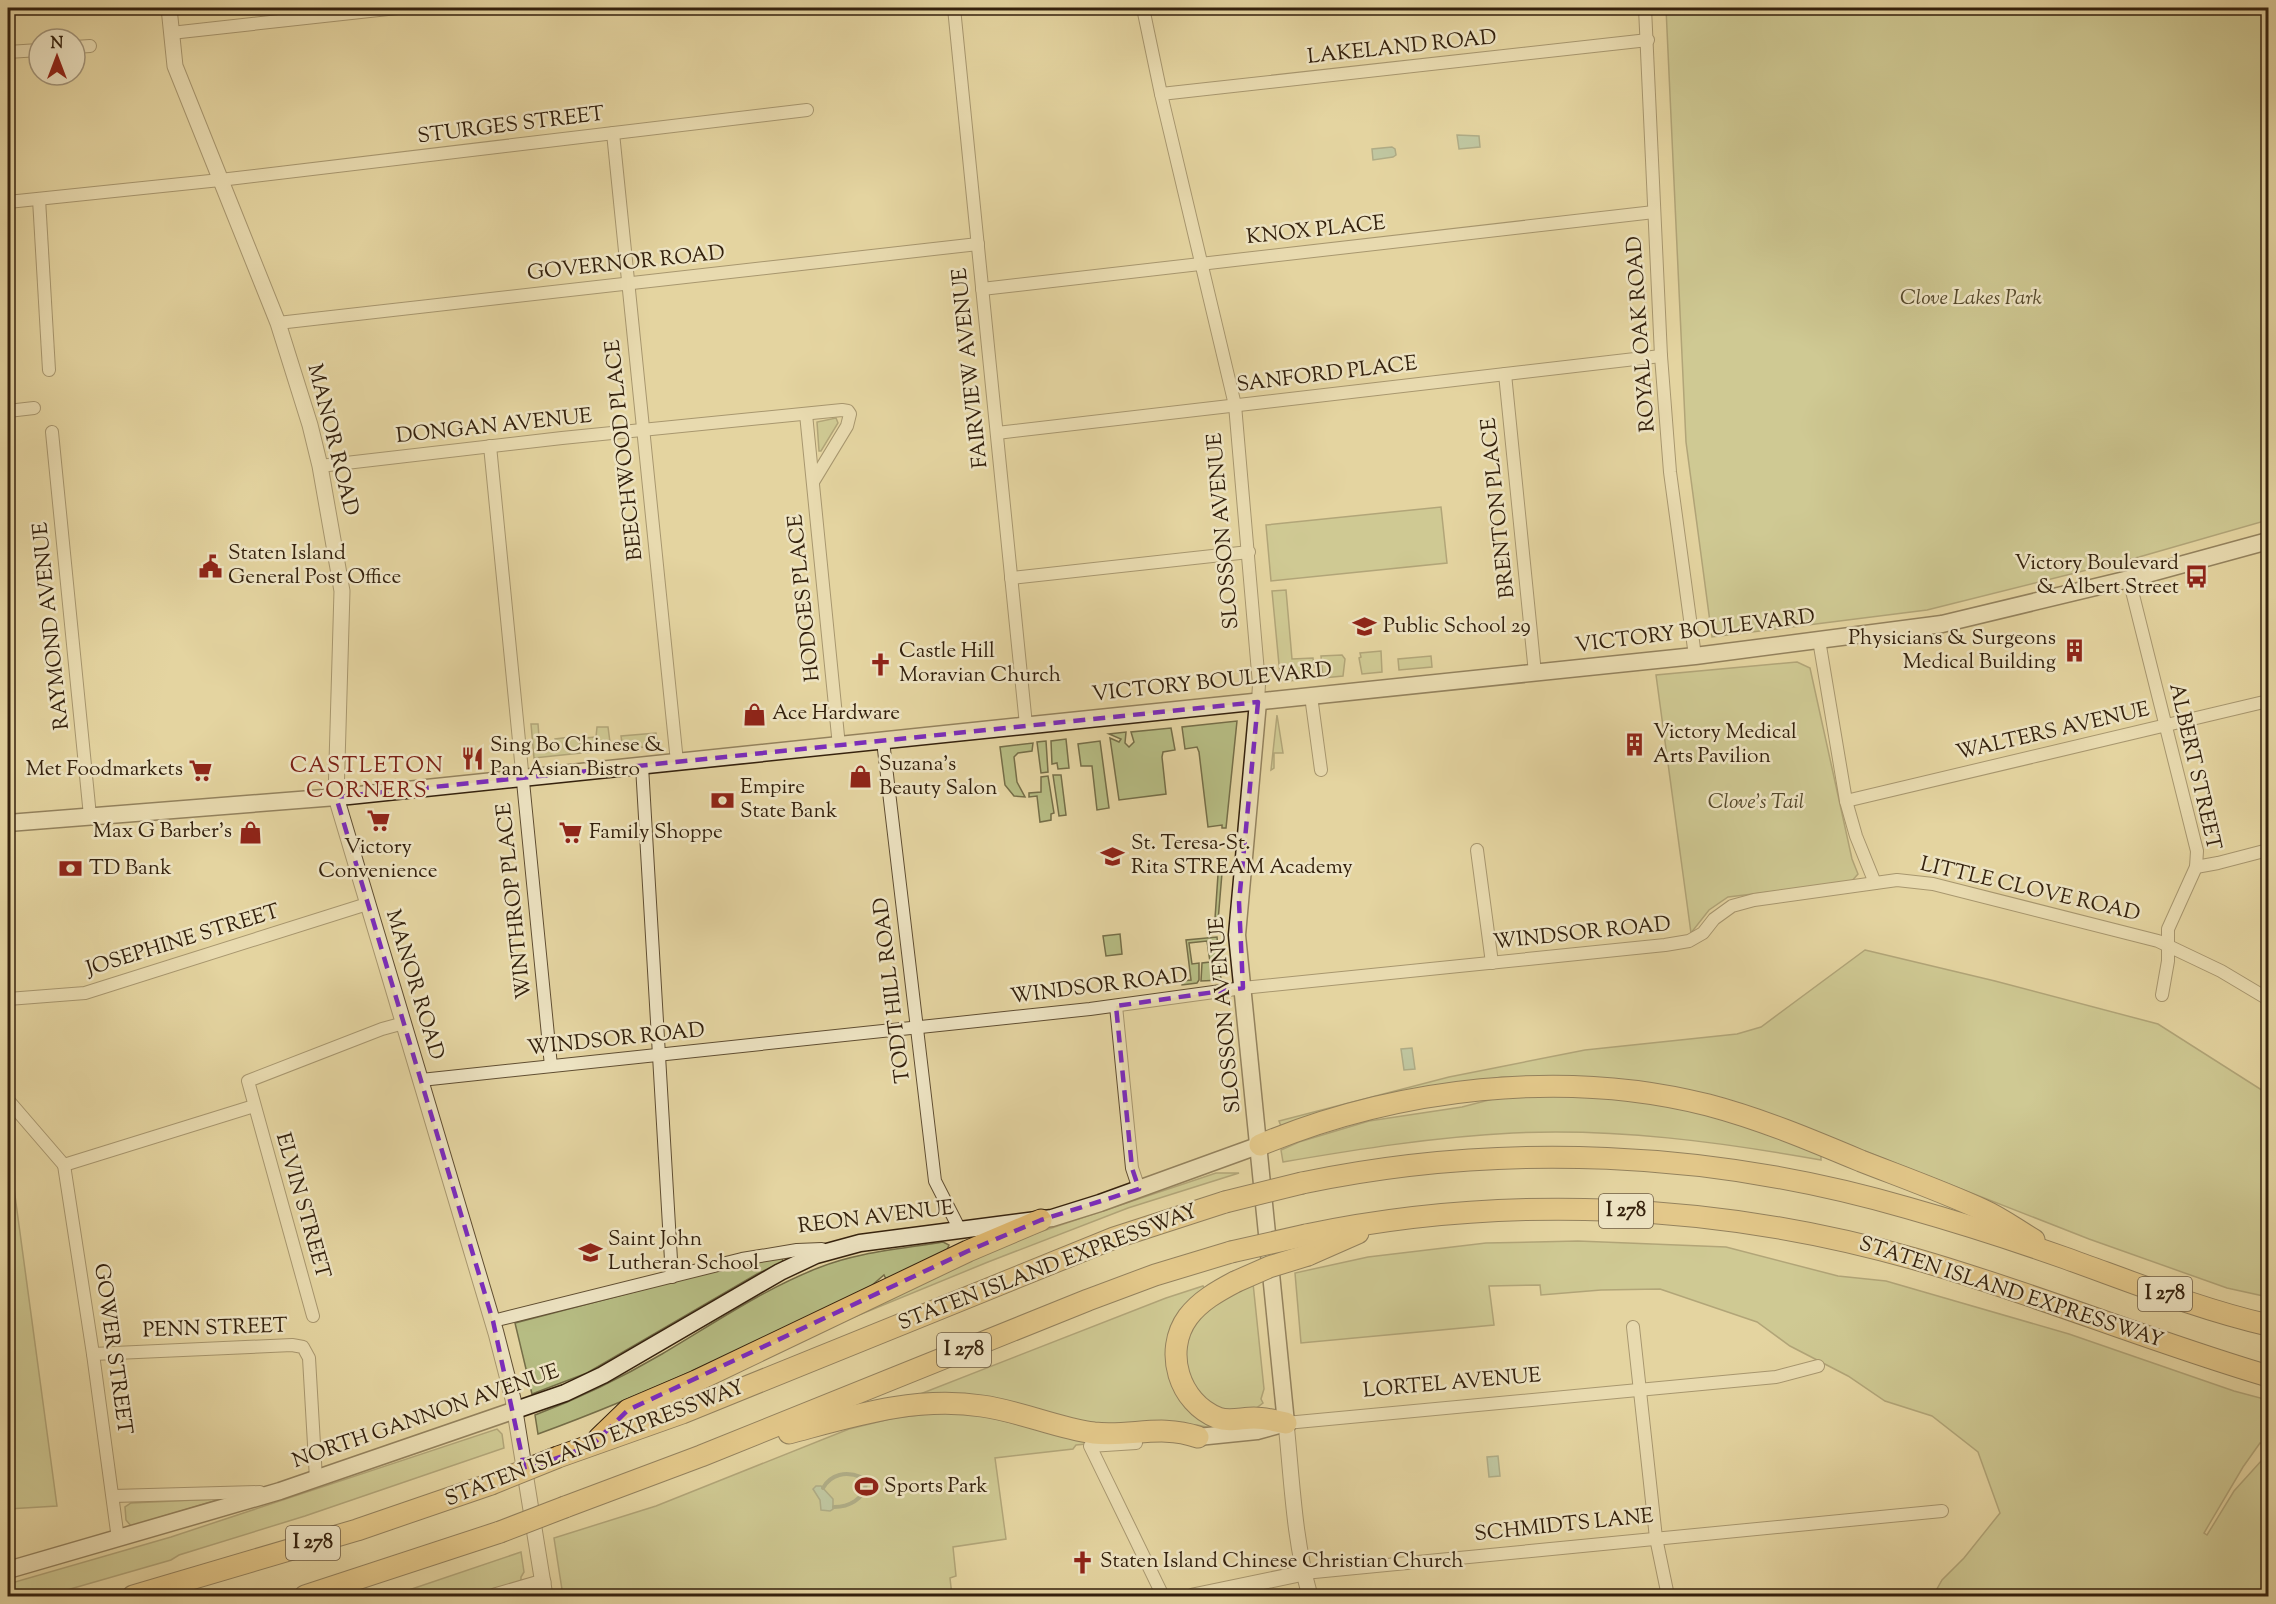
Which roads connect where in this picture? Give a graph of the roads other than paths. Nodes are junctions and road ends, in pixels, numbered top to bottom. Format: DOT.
graph roads {
  1 [pos="169,8"];
  2 [pos="397,8"];
  3 [pos="954,8"];
  4 [pos="1143,8"];
  5 [pos="1645,8"];
  6 [pos="171,33"];
  7 [pos="1648,40"];
  8 [pos="87,46"];
  9 [pos="90,46"];
  10 [pos="27,51"];
  11 [pos="8,52"];
  12 [pos="1161,94"];
  13 [pos="807,110"];
  14 [pos="613,133"];
  15 [pos="220,180"];
  16 [pos="39,199"];
  17 [pos="8,202"];
  18 [pos="1654,212"];
  19 [pos="978,244"];
  20 [pos="1202,263"];
  21 [pos="628,284"];
  22 [pos="982,289"];
  23 [pos="278,323"];
  24 [pos="1661,356"];
  25 [pos="49,370"];
  26 [pos="1505,374"];
  27 [pos="1235,405"];
  28 [pos="34,408"];
  29 [pos="8,411"];
  30 [pos="806,414"];
  31 [pos="642,430"];
  32 [pos="52,432"];
  33 [pos="997,433"];
  34 [pos="490,446"];
  35 [pos="320,466"];
  36 [pos="813,482"];
  37 [pos="2268,541"];
  38 [pos="1249,552"];
  39 [pos="1011,578"];
  40 [pos="2129,579"];
  41 [pos="1819,640"];
  42 [pos="1695,656"];
  43 [pos="1535,673"];
  44 [pos="1311,696"];
  45 [pos="2268,701"];
  46 [pos="1258,702"];
  47 [pos="1026,725"];
  48 [pos="2166,725"];
  49 [pos="883,741"];
  50 [pos="839,746"];
  51 [pos="677,762"];
  52 [pos="642,766"];
  53 [pos="1321,770"];
  54 [pos="522,778"];
  55 [pos="336,797"];
  56 [pos="1846,801"];
  57 [pos="90,816"];
  58 [pos="8,823"];
  59 [pos="1477,850"];
  60 [pos="2268,850"];
  61 [pos="2196,867"];
  62 [pos="1875,884"];
  63 [pos="367,904"];
  64 [pos="2168,945"];
  65 [pos="1492,963"];
  66 [pos="1243,988"];
  67 [pos="2162,995"];
  68 [pos="8,999"];
  69 [pos="2268,999"];
  70 [pos="1116,1006"];
  71 [pos="404,1023"];
  72 [pos="917,1028"];
  73 [pos="659,1055"];
  74 [pos="551,1066"];
  75 [pos="421,1080"];
  76 [pos="8,1100"];
  77 [pos="254,1106"];
  78 [pos="1260,1145"];
  79 [pos="64,1165"];
  80 [pos="1138,1189"];
  81 [pos="1041,1220"];
  82 [pos="960,1230"];
  83 [pos="1307,1245"];
  84 [pos="835,1249"];
  85 [pos="2063,1257"];
  86 [pos="672,1277"];
  87 [pos="314,1316"];
  88 [pos="493,1321"];
  89 [pos="2268,1325"];
  90 [pos="1633,1327"];
  91 [pos="93,1354"];
  92 [pos="1818,1366"];
  93 [pos="2268,1376"];
  94 [pos="1638,1389"];
  95 [pos="515,1410"];
  96 [pos="1286,1423"];
  97 [pos="1198,1437"];
  98 [pos="592,1445"];
  99 [pos="701,1456"];
  100 [pos="316,1479"];
  101 [pos="280,1491"];
  102 [pos="113,1496"];
  103 [pos="1942,1511"];
  104 [pos="1656,1538"];
  105 [pos="118,1539"];
  106 [pos="8,1570"];
  107 [pos="1304,1573"];
  108 [pos="544,1589"];
  109 [pos="133,1596"];
  110 [pos="305,1596"];
  111 [pos="495,1596"];
  112 [pos="1162,1596"];
  113 [pos="1193,1596"];
  114 [pos="1310,1596"];
  115 [pos="1668,1596"];
  1 -- 6 [label="street, MANOR ROAD"];
  2 -- 6 [label="street"];
  3 -- 19 [label="street, FAIRVIEW AVENUE"];
  4 -- 12 [label="street, SLOSSON AVENUE"];
  5 -- 7 [label="street, ROYAL OAK ROAD"];
  6 -- 15 [label="street, MANOR ROAD"];
  7 -- 12 [label="street, LAKELAND ROAD"];
  7 -- 18 [label="street, ROYAL OAK ROAD"];
  8 -- 9 [label="street"];
  10 -- 11 [label="street"];
  12 -- 20 [label="street, SLOSSON AVENUE"];
  13 -- 14 [label="street, STURGES STREET"];
  14 -- 15 [label="street, STURGES STREET"];
  14 -- 21 [label="street, BEECHWOOD PLACE"];
  15 -- 16 [label="street, STURGES STREET"];
  15 -- 23 [label="street, MANOR ROAD"];
  16 -- 17 [label="street, STURGES STREET"];
  16 -- 25 [label="street"];
  18 -- 20 [label="street, KNOX PLACE"];
  18 -- 24 [label="street, ROYAL OAK ROAD"];
  19 -- 21 [label="street, GOVERNOR ROAD"];
  19 -- 22 [label="street, FAIRVIEW AVENUE"];
  20 -- 22 [label="street, KNOX PLACE"];
  20 -- 27 [label="street, SLOSSON AVENUE"];
  21 -- 23 [label="street, GOVERNOR ROAD"];
  21 -- 31 [label="street, BEECHWOOD PLACE"];
  22 -- 33 [label="street, FAIRVIEW AVENUE"];
  23 -- 35 [label="street, MANOR ROAD"];
  24 -- 26 [label="street, SANFORD PLACE"];
  24 -- 42 [label="street, ROYAL OAK ROAD"];
  26 -- 27 [label="street, SANFORD PLACE"];
  26 -- 43 [label="street, BRENTON PLACE"];
  27 -- 33 [label="street, SANFORD PLACE"];
  27 -- 38 [label="street, SLOSSON AVENUE"];
  28 -- 29 [label="street"];
  30 -- 31 [label="street, DONGAN AVENUE"];
  30 -- 36 [label="street, HODGES PLACE"];
  30 -- 36 [label="street, DONGAN AVENUE"];
  31 -- 34 [label="street, DONGAN AVENUE"];
  31 -- 51 [label="street, BEECHWOOD PLACE"];
  32 -- 57 [label="street, RAYMOND AVENUE"];
  33 -- 39 [label="street, FAIRVIEW AVENUE"];
  34 -- 35 [label="street, DONGAN AVENUE"];
  34 -- 54 [label="street, WINTHROP PLACE"];
  35 -- 55 [label="street, MANOR ROAD"];
  36 -- 50 [label="street, HODGES PLACE"];
  37 -- 40 [label="main road, VICTORY BOULEVARD"];
  38 -- 39 [label="street"];
  38 -- 46 [label="street, SLOSSON AVENUE"];
  39 -- 47 [label="street, FAIRVIEW AVENUE"];
  40 -- 41 [label="main road, VICTORY BOULEVARD"];
  40 -- 48 [label="street, ALBERT STREET"];
  41 -- 42 [label="main road, VICTORY BOULEVARD"];
  41 -- 56 [label="street"];
  42 -- 43 [label="main road, VICTORY BOULEVARD"];
  43 -- 44 [label="main road, VICTORY BOULEVARD"];
  44 -- 46 [label="main road, VICTORY BOULEVARD"];
  44 -- 53 [label="street"];
  45 -- 48 [label="street, WALTERS AVENUE"];
  46 -- 47 [label="main road, VICTORY BOULEVARD"];
  46 -- 66 [label="main road, SLOSSON AVENUE"];
  47 -- 49 [label="main road, VICTORY BOULEVARD"];
  48 -- 56 [label="street, WALTERS AVENUE"];
  48 -- 61 [label="street, ALBERT STREET"];
  49 -- 50 [label="main road, VICTORY BOULEVARD"];
  49 -- 72 [label="street, TODT HILL ROAD"];
  50 -- 51 [label="main road, VICTORY BOULEVARD"];
  51 -- 52 [label="main road, VICTORY BOULEVARD"];
  52 -- 54 [label="main road, VICTORY BOULEVARD"];
  52 -- 73 [label="street"];
  54 -- 55 [label="main road, VICTORY BOULEVARD"];
  54 -- 74 [label="street, WINTHROP PLACE"];
  55 -- 57 [label="main road, VICTORY BOULEVARD"];
  55 -- 63 [label="street, MANOR ROAD"];
  56 -- 62 [label="street"];
  57 -- 58 [label="main road, VICTORY BOULEVARD"];
  59 -- 65 [label="street"];
  60 -- 61 [label="street"];
  61 -- 64 [label="street, ALBERT STREET"];
  62 -- 64 [label="street, LITTLE CLOVE ROAD"];
  62 -- 65 [label="street, WINDSOR ROAD"];
  63 -- 68 [label="street, JOSEPHINE STREET"];
  63 -- 71 [label="street, MANOR ROAD"];
  64 -- 67 [label="street, ALBERT STREET"];
  64 -- 69 [label="street, LITTLE CLOVE ROAD"];
  65 -- 66 [label="street, WINDSOR ROAD"];
  66 -- 70 [label="street, WINDSOR ROAD"];
  66 -- 78 [label="main road, SLOSSON AVENUE"];
  70 -- 72 [label="street, WINDSOR ROAD"];
  70 -- 80 [label="street"];
  71 -- 75 [label="street, MANOR ROAD"];
  71 -- 77 [label="street, ELVIN STREET"];
  72 -- 73 [label="street, WINDSOR ROAD"];
  72 -- 82 [label="street, TODT HILL ROAD"];
  73 -- 74 [label="street, WINDSOR ROAD"];
  73 -- 86 [label="street"];
  74 -- 75 [label="street, WINDSOR ROAD"];
  75 -- 88 [label="street, MANOR ROAD"];
  76 -- 79 [label="street"];
  77 -- 79 [label="street"];
  77 -- 87 [label="street, ELVIN STREET"];
  78 -- 80 [label="main road, REON AVENUE"];
  78 -- 85 [label="highway"];
  78 -- 96 [label="main road, SLOSSON AVENUE"];
  79 -- 91 [label="street, GOWER STREET"];
  80 -- 81 [label="main road, REON AVENUE"];
  81 -- 82 [label="main road, REON AVENUE"];
  81 -- 98 [label="highway"];
  82 -- 84 [label="main road, REON AVENUE"];
  83 -- 93 [label="highway, STATEN ISLAND EXPRESSWAY / I 278"];
  83 -- 96 [label="highway, bridge"];
  83 -- 99 [label="highway, STATEN ISLAND EXPRESSWAY / I 278, bridge"];
  84 -- 86 [label="street, REON AVENUE"];
  84 -- 95 [label="main road, NORTH GANNON AVENUE"];
  85 -- 89 [label="highway, STATEN ISLAND EXPRESSWAY / I 278"];
  85 -- 98 [label="highway, STATEN ISLAND EXPRESSWAY / I 278, bridge"];
  86 -- 88 [label="street, REON AVENUE"];
  88 -- 95 [label="street, MANOR ROAD"];
  90 -- 94 [label="street"];
  91 -- 100 [label="street, PENN STREET"];
  91 -- 102 [label="street, GOWER STREET"];
  92 -- 94 [label="street, LORTEL AVENUE"];
  94 -- 96 [label="street, LORTEL AVENUE"];
  94 -- 104 [label="street"];
  95 -- 100 [label="main road, NORTH GANNON AVENUE"];
  95 -- 108 [label="street, MANOR ROAD"];
  96 -- 97 [label="main road, LORTEL AVENUE"];
  96 -- 107 [label="street, SLOSSON AVENUE"];
  97 -- 99 [label="highway"];
  97 -- 112 [label="street, LORTEL AVENUE"];
  98 -- 109 [label="highway, STATEN ISLAND EXPRESSWAY / I 278, bridge"];
  99 -- 110 [label="highway, STATEN ISLAND EXPRESSWAY / I 278, bridge"];
  100 -- 101 [label="main road, NORTH GANNON AVENUE"];
  101 -- 102 [label="street"];
  101 -- 105 [label="main road, NORTH GANNON AVENUE"];
  102 -- 105 [label="street, GOWER STREET"];
  103 -- 104 [label="street, SCHMIDTS LANE"];
  104 -- 107 [label="street, SCHMIDTS LANE"];
  104 -- 115 [label="street"];
  105 -- 106 [label="main road, NORTH GANNON AVENUE"];
  107 -- 113 [label="street, SCHMIDTS LANE"];
  107 -- 114 [label="street, SLOSSON AVENUE"];
  108 -- 111 [label="street"];
}
